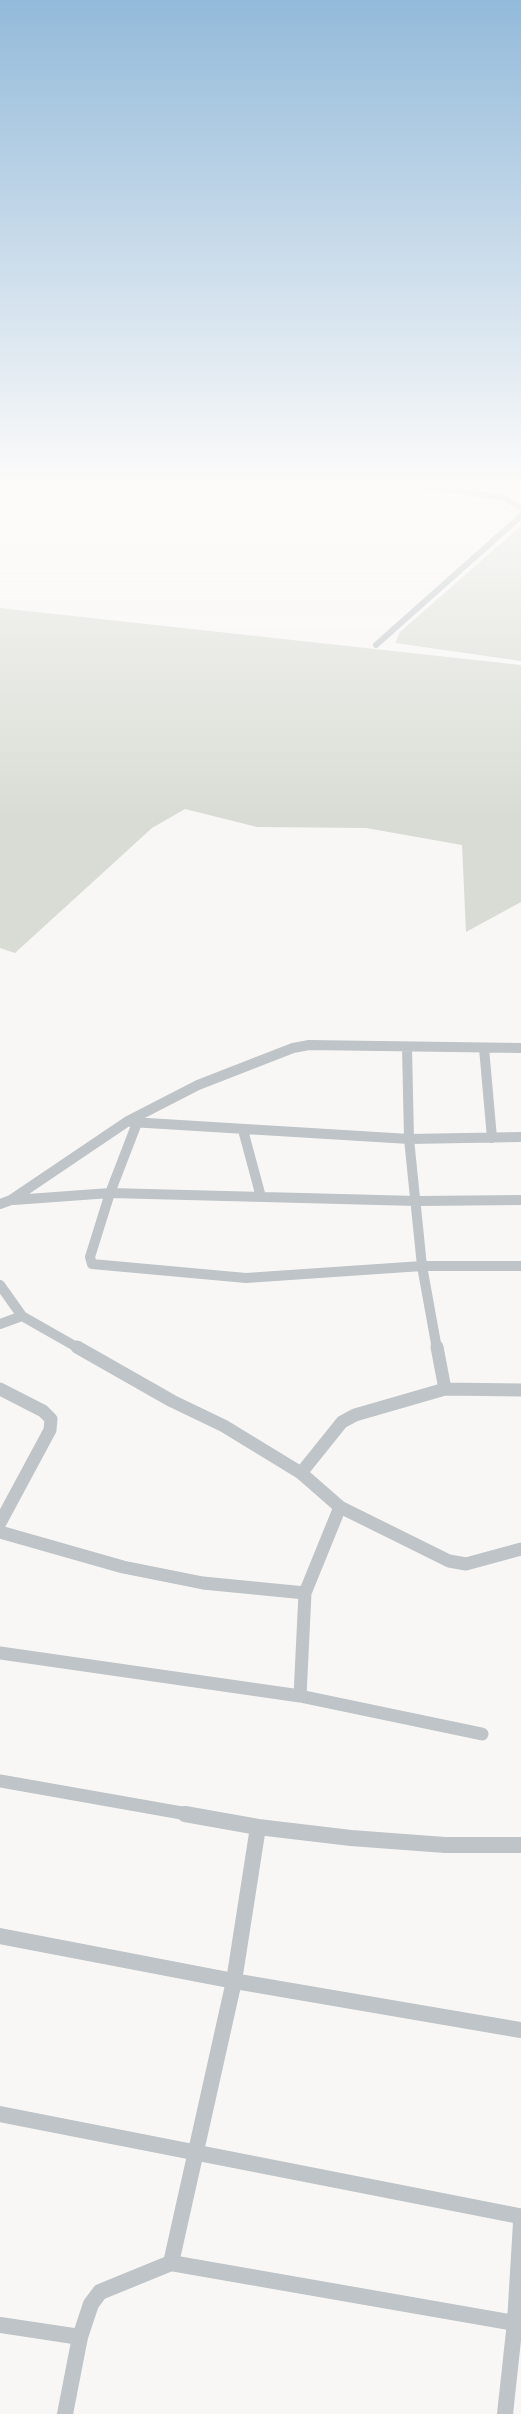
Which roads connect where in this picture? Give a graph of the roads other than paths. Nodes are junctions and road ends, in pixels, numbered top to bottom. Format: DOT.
graph roads {
  1 [pos="435,593"];
  2 [pos="376,645"];
  3 [pos="408,1047"];
  4 [pos="484,1048"];
  5 [pos="521,1048"];
  6 [pos="133,1122"];
  7 [pos="243,1130"];
  8 [pos="521,1137"];
  9 [pos="492,1138"];
  10 [pos="409,1139"];
  11 [pos="111,1193"];
  12 [pos="261,1197"];
  13 [pos="521,1200"];
  14 [pos="417,1201"];
  15 [pos="5,1202"];
  16 [pos="422,1266"];
  17 [pos="521,1266"];
  18 [pos="0,1285"];
  19 [pos="22,1316"];
  20 [pos="0,1323"];
  21 [pos="0,1389"];
  22 [pos="445,1389"];
  23 [pos="521,1390"];
  24 [pos="300,1473"];
  25 [pos="340,1507"];
  26 [pos="0,1524"];
  27 [pos="0,1532"];
  28 [pos="521,1549"];
  29 [pos="306,1593"];
  30 [pos="0,1653"];
  31 [pos="300,1696"];
  32 [pos="482,1734"];
  33 [pos="0,1780"];
  34 [pos="258,1827"];
  35 [pos="521,1845"];
  36 [pos="0,1936"];
  37 [pos="234,1981"];
  38 [pos="521,2030"];
  39 [pos="0,2114"];
  40 [pos="197,2150"];
  41 [pos="171,2263"];
  42 [pos="518,2323"];
  43 [pos="0,2325"];
  44 [pos="80,2337"];
  45 [pos="65,2414"];
  46 [pos="505,2414"];
  1 -- 2 [label="street"];
  3 -- 4 [label="street"];
  3 -- 6 [label="street"];
  3 -- 10 [label="street"];
  4 -- 5 [label="street"];
  4 -- 9 [label="street"];
  6 -- 7 [label="street"];
  6 -- 11 [label="street"];
  6 -- 15 [label="street"];
  7 -- 10 [label="street"];
  7 -- 12 [label="street"];
  8 -- 9 [label="street"];
  9 -- 10 [label="street"];
  10 -- 14 [label="street"];
  11 -- 12 [label="street"];
  11 -- 15 [label="street"];
  11 -- 16 [label="street"];
  12 -- 14 [label="street"];
  13 -- 14 [label="street"];
  14 -- 16 [label="street"];
  16 -- 17 [label="street"];
  16 -- 22 [label="street"];
  18 -- 19 [label="street"];
  19 -- 20 [label="street"];
  19 -- 24 [label="street"];
  21 -- 26 [label="street"];
  22 -- 23 [label="street"];
  22 -- 24 [label="street"];
  24 -- 25 [label="street"];
  25 -- 28 [label="street"];
  25 -- 29 [label="street"];
  27 -- 29 [label="street"];
  29 -- 31 [label="street"];
  30 -- 31 [label="street"];
  31 -- 32 [label="street"];
  33 -- 34 [label="street"];
  34 -- 35 [label="street"];
  34 -- 37 [label="street"];
  36 -- 37 [label="street"];
  37 -- 38 [label="street"];
  37 -- 40 [label="street"];
  39 -- 40 [label="street"];
  40 -- 41 [label="street"];
  40 -- 42 [label="street"];
  41 -- 42 [label="street"];
  41 -- 44 [label="street"];
  42 -- 46 [label="street"];
  43 -- 44 [label="street"];
  44 -- 45 [label="street"];
}
